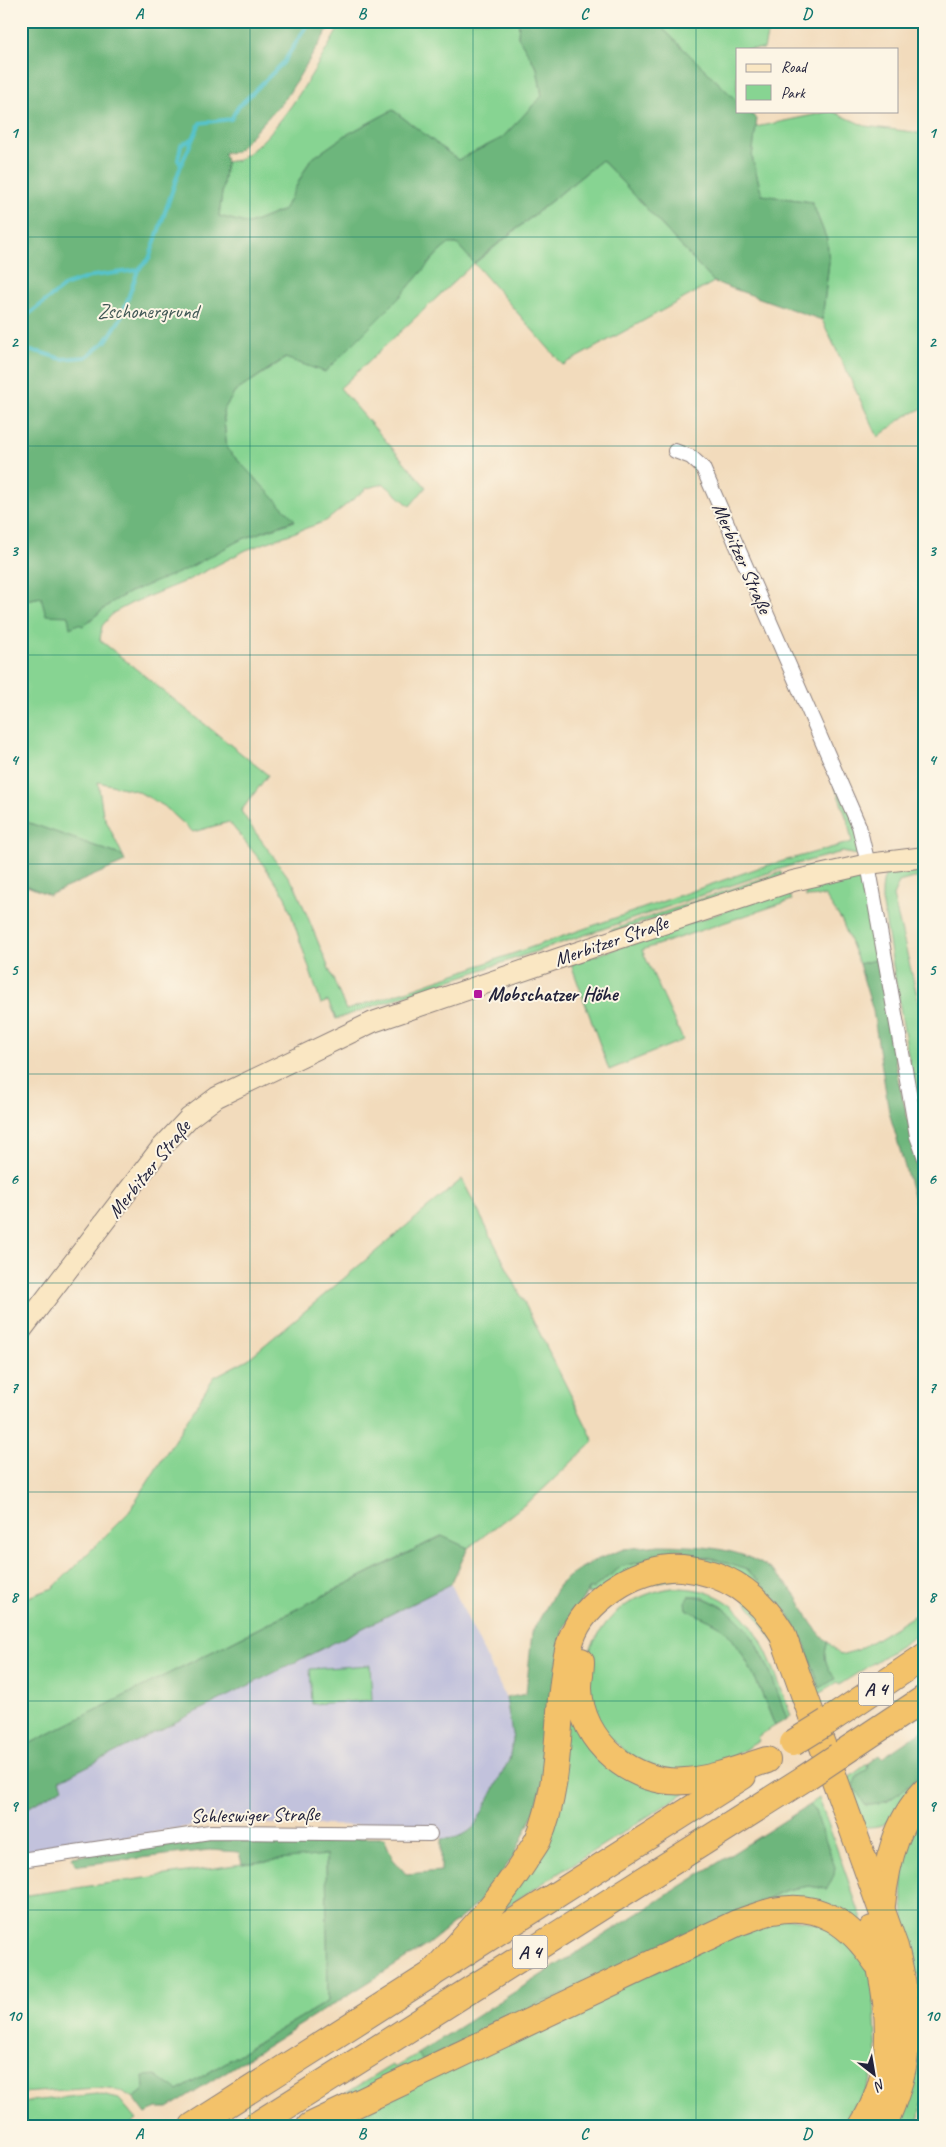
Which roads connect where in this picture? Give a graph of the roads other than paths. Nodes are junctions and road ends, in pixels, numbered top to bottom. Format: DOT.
graph roads {
  1 [pos="675,451"];
  2 [pos="925,857"];
  3 [pos="868,864"];
  4 [pos="925,1158"];
  5 [pos="21,1331"];
  6 [pos="925,1656"];
  7 [pos="925,1698"];
  8 [pos="767,1760"];
  9 [pos="925,1791"];
  10 [pos="430,1834"];
  11 [pos="21,1860"];
  12 [pos="882,1910"];
  13 [pos="881,1968"];
  14 [pos="430,1976"];
  15 [pos="192,2126"];
  16 [pos="255,2126"];
  17 [pos="310,2126"];
  18 [pos="862,2126"];
  19 [pos="883,2126"];
  1 -- 3 [label="street, Merbitzer Straße"];
  2 -- 3 [label="street"];
  3 -- 4 [label="street"];
  3 -- 5 [label="street, Merbitzer Straße"];
  6 -- 8 [label="highway, A 4, bridge"];
  7 -- 16 [label="highway, A 4, bridge"];
  8 -- 13 [label="highway"];
  8 -- 14 [label="highway, A 4"];
  9 -- 12 [label="highway"];
  10 -- 11 [label="street, Schleswiger Straße"];
  12 -- 14 [label="highway, A 4"];
  12 -- 19 [label="highway"];
  13 -- 17 [label="highway"];
  13 -- 18 [label="highway"];
  14 -- 15 [label="highway, A 4"];
}
